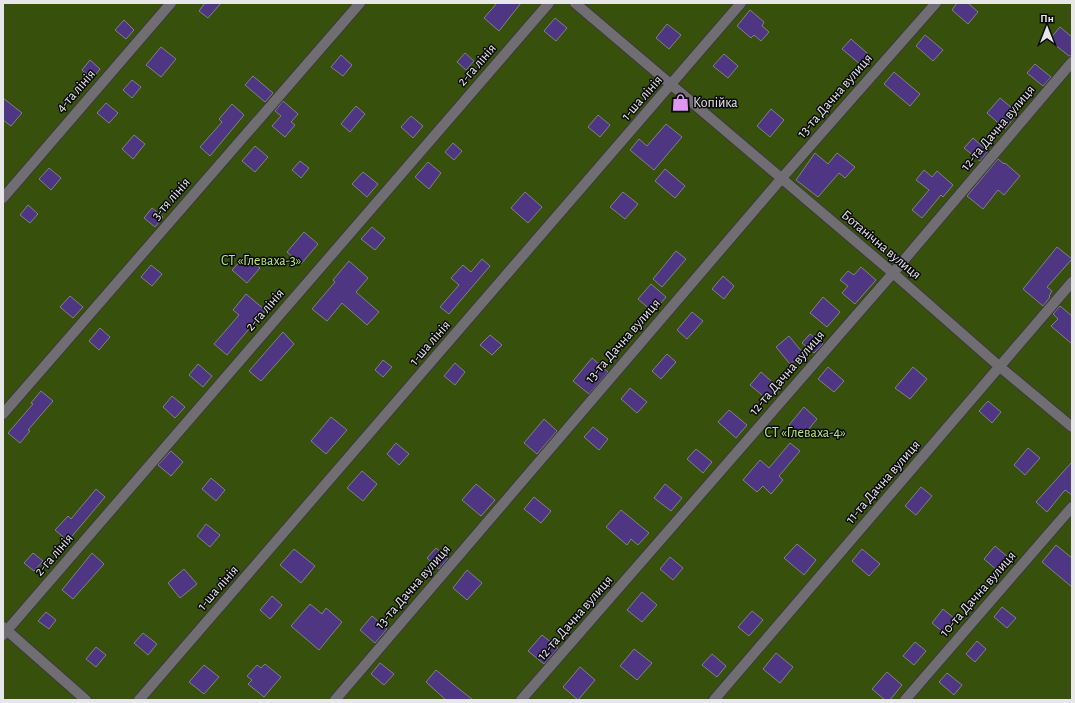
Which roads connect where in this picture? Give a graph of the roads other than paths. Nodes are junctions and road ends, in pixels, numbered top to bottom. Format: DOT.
graph roads {
  1 [pos="171,3"];
  2 [pos="360,3"];
  3 [pos="549,3"];
  4 [pos="575,3"];
  5 [pos="741,3"];
  6 [pos="936,3"];
  7 [pos="1072,62"];
  8 [pos="672,85"];
  9 [pos="781,179"];
  10 [pos="3,198"];
  11 [pos="893,273"];
  12 [pos="1072,282"];
  13 [pos="1000,367"];
  14 [pos="3,414"];
  15 [pos="1072,427"];
  16 [pos="1072,507"];
  17 [pos="4,631"];
  18 [pos="86,700"];
  19 [pos="139,700"];
  20 [pos="335,700"];
  21 [pos="521,700"];
  22 [pos="714,700"];
  23 [pos="905,700"];
  1 -- 10 [label="street, 4-та лінія"];
  2 -- 14 [label="street, 3-тя лінія"];
  3 -- 17 [label="street, 2-га лінія"];
  4 -- 8 [label="street, Ботанічна вулиця"];
  5 -- 8 [label="street, 1-ша лінія"];
  6 -- 9 [label="street, 13-та Дачна вулиця"];
  7 -- 11 [label="street, 12-та Дачна вулиця"];
  8 -- 9 [label="street, Ботанічна вулиця"];
  8 -- 19 [label="street, 1-ша лінія"];
  9 -- 11 [label="street, Ботанічна вулиця"];
  9 -- 20 [label="street, 13-та Дачна вулиця"];
  11 -- 13 [label="street, Ботанічна вулиця"];
  11 -- 21 [label="street, 12-та Дачна вулиця"];
  12 -- 13 [label="street, 11-та Дачна вулиця"];
  13 -- 15 [label="street, Ботанічна вулиця"];
  13 -- 22 [label="street, 11-та Дачна вулиця"];
  16 -- 23 [label="street, 10-та Дачна вулиця"];
  17 -- 18 [label="street"];
}
